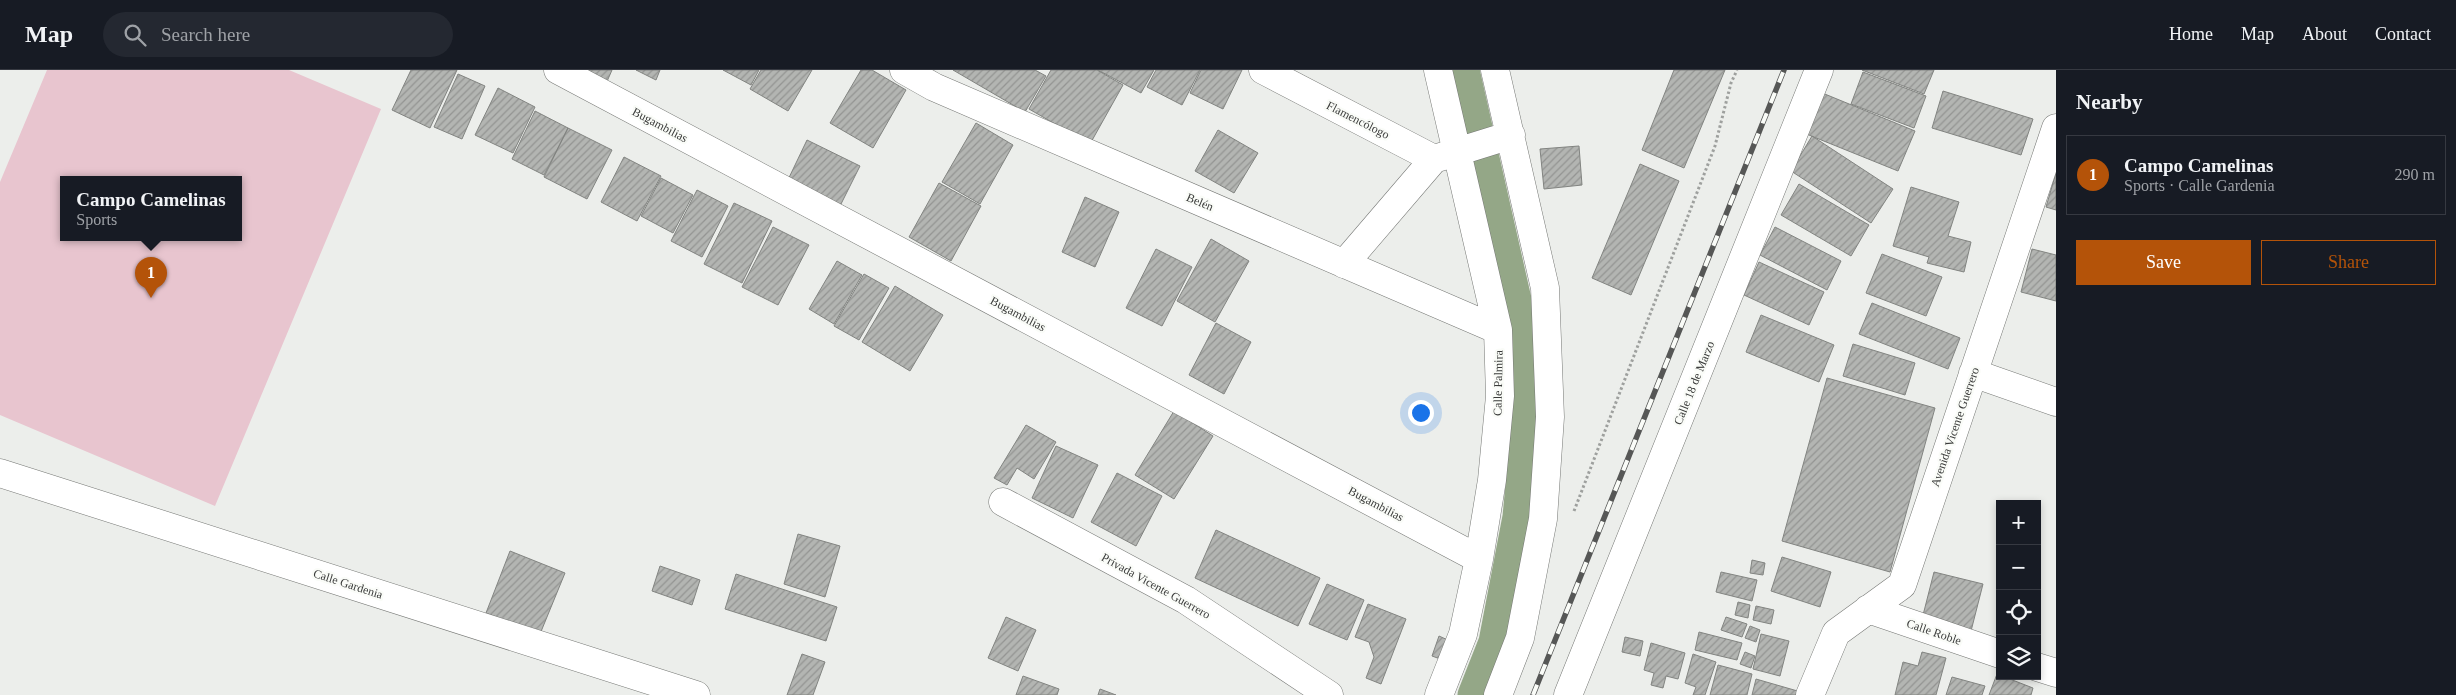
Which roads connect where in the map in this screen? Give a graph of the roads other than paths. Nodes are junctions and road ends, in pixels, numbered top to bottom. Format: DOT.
graph roads {
  1 [pos="558,70"];
  2 [pos="904,70"];
  3 [pos="1263,70"];
  4 [pos="1438,70"];
  5 [pos="1495,70"];
  6 [pos="1819,70"];
  7 [pos="2056,128"];
  8 [pos="1475,147"];
  9 [pos="1344,264"];
  10 [pos="1498,330"];
  11 [pos="1974,373"];
  12 [pos="2056,402"];
  13 [pos="0,473"];
  14 [pos="1003,502"];
  15 [pos="1479,559"];
  16 [pos="1868,609"];
  17 [pos="1996,653"];
  18 [pos="696,695"];
  19 [pos="1329,695"];
  20 [pos="1439,695"];
  21 [pos="1498,695"];
  22 [pos="1568,695"];
  23 [pos="1810,695"];
  1 -- 15 [label="street, Bugambilias"];
  2 -- 9 [label="street, Belén"];
  3 -- 8 [label="street, Flamencólogo"];
  4 -- 8 [label="street, Calle Palmira"];
  5 -- 8 [label="street"];
  6 -- 22 [label="street, Calle 18 de Marzo"];
  7 -- 11 [label="street, Avenida Vicente Guerrero"];
  8 -- 9 [label="street"];
  8 -- 10 [label="street, Calle Palmira"];
  8 -- 21 [label="street"];
  9 -- 10 [label="street, Belén"];
  10 -- 15 [label="street, Calle Palmira"];
  11 -- 12 [label="street"];
  11 -- 16 [label="street, Avenida Vicente Guerrero"];
  13 -- 18 [label="street, Calle Gardenia"];
  14 -- 19 [label="street, Privada Vicente Guerrero"];
  15 -- 20 [label="street, Calle Palmira"];
  16 -- 17 [label="street, Calle Roble"];
  16 -- 23 [label="street, Avenida Vicente Guerrero"];
}
